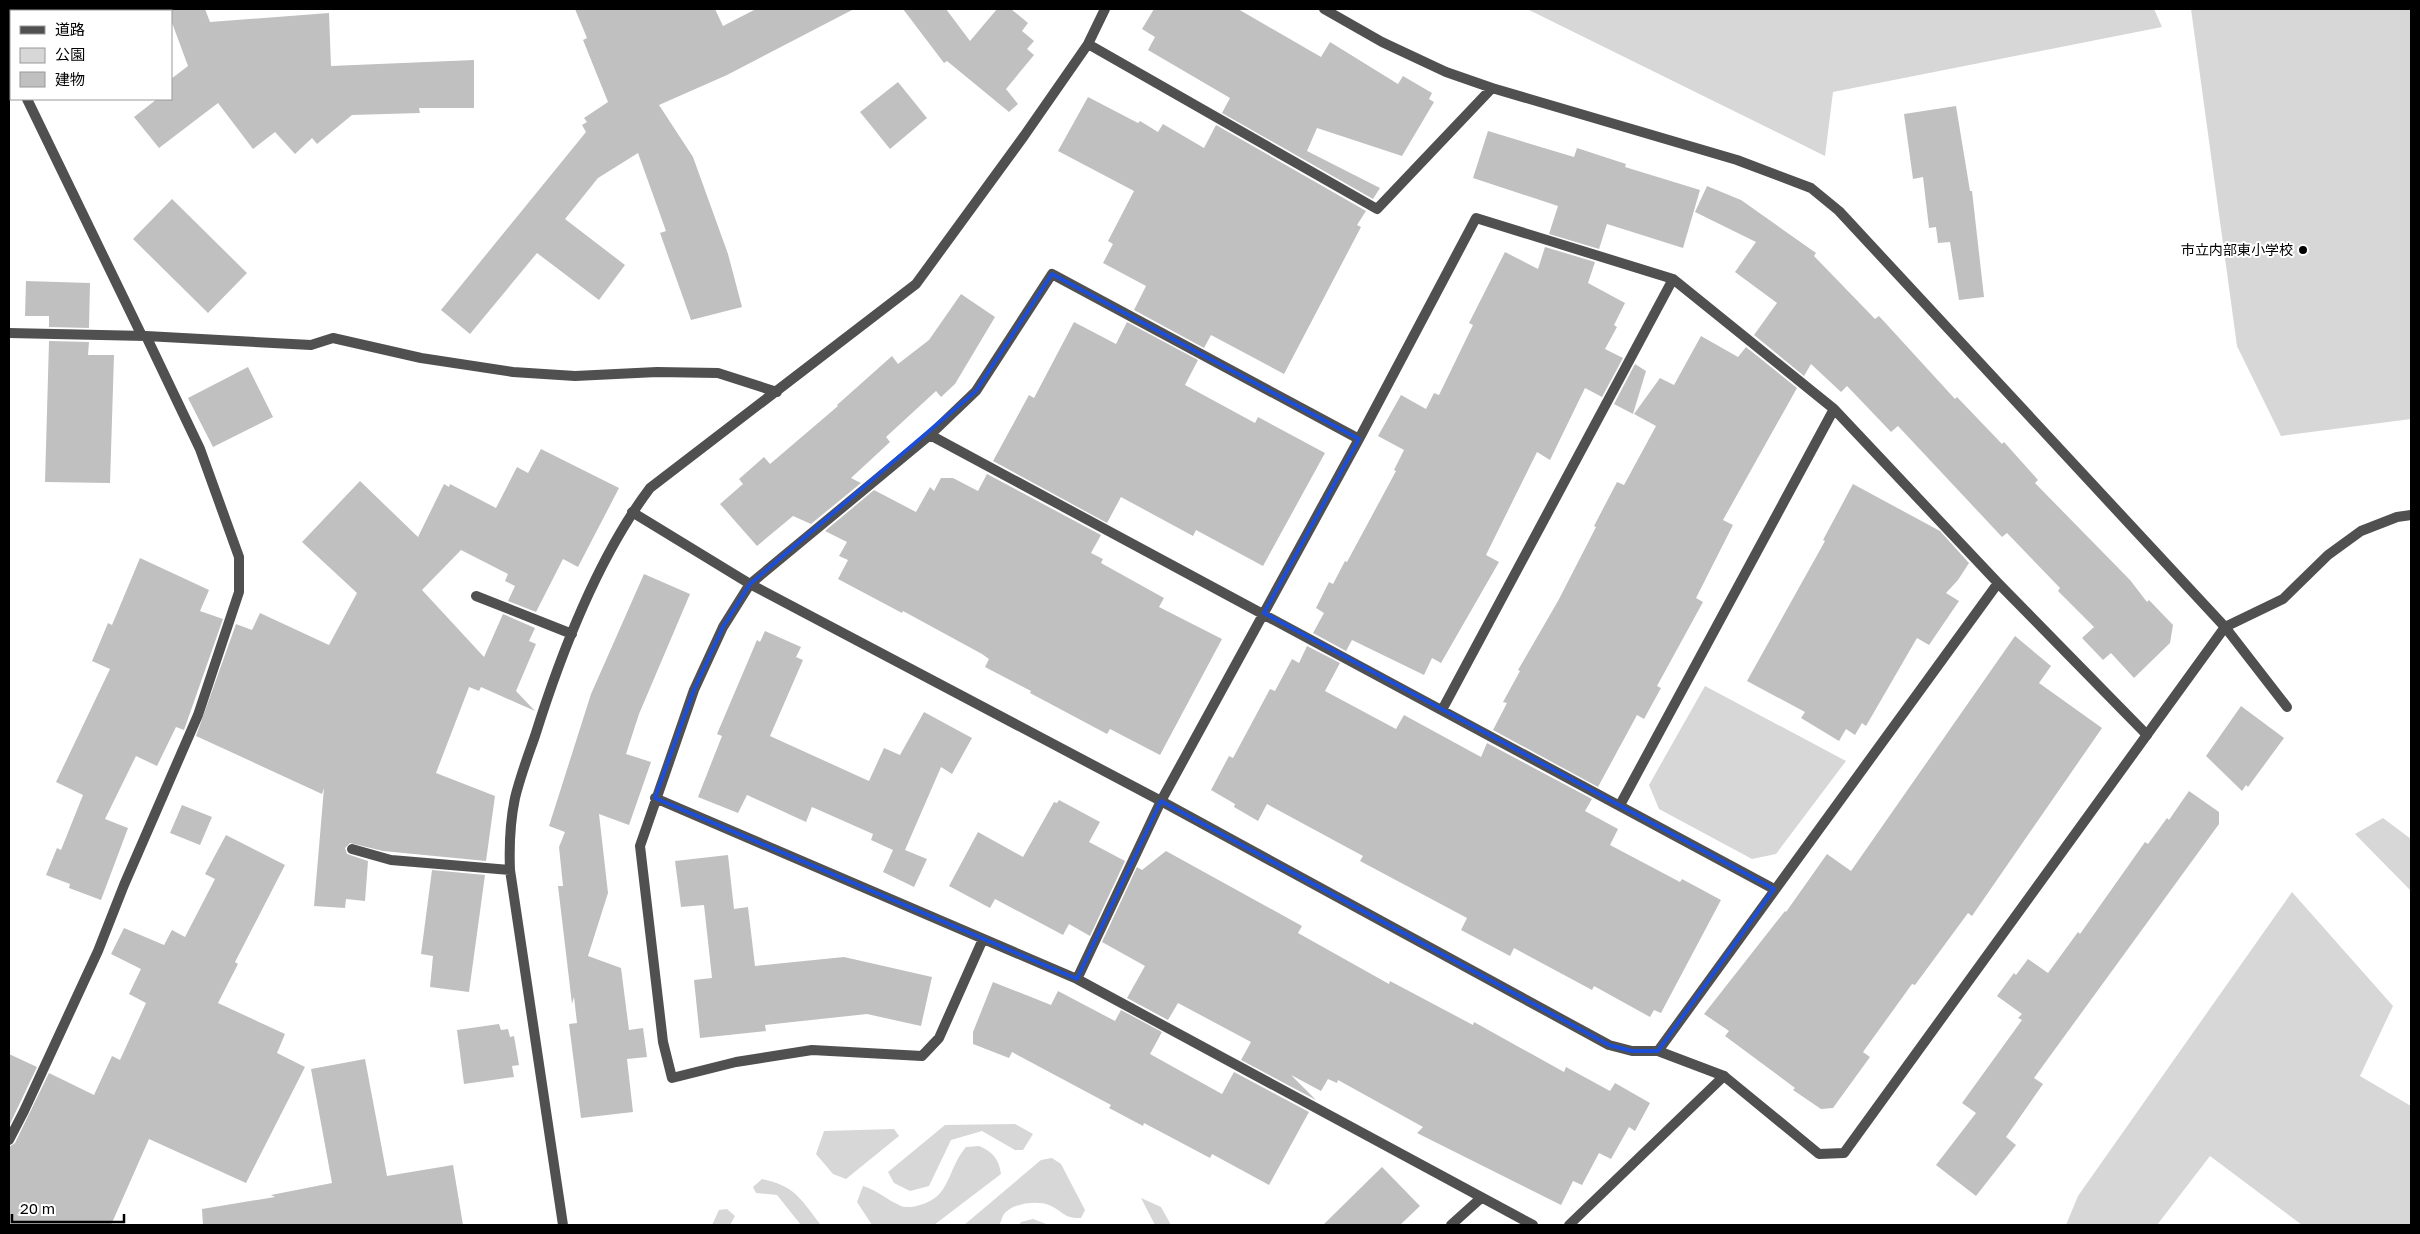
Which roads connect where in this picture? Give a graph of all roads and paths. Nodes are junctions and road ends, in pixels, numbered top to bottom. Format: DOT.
graph roads {
  1 [pos="1106,9"];
  2 [pos="1324,9"];
  3 [pos="1088,44"];
  4 [pos="1492,88"];
  5 [pos="27,100"];
  6 [pos="1673,279"];
  7 [pos="9,333"];
  8 [pos="144,336"];
  9 [pos="777,392"];
  10 [pos="1834,409"];
  11 [pos="930,435"];
  12 [pos="1359,439"];
  13 [pos="632,512"];
  14 [pos="2411,515"];
  15 [pos="1998,583"];
  16 [pos="750,584"];
  17 [pos="476,596"];
  18 [pos="1264,613"];
  19 [pos="2224,627"];
  20 [pos="572,634"];
  21 [pos="2287,707"];
  22 [pos="1442,710"];
  23 [pos="2147,735"];
  24 [pos="655,798"];
  25 [pos="1161,801"];
  26 [pos="1620,805"];
  27 [pos="352,849"];
  28 [pos="510,870"];
  29 [pos="1774,889"];
  30 [pos="983,940"];
  31 [pos="1077,979"];
  32 [pos="1658,1051"];
  33 [pos="1724,1076"];
  34 [pos="9,1140"];
  35 [pos="1482,1198"];
  36 [pos="563,1225"];
  37 [pos="1451,1225"];
  38 [pos="1533,1225"];
  39 [pos="1569,1225"];
  1 -- 3 [label="street"];
  2 -- 4 [label="street"];
  3 -- 4 [label="street"];
  3 -- 9 [label="street"];
  4 -- 19 [label="street"];
  5 -- 8 [label="street"];
  6 -- 10 [label="street"];
  6 -- 12 [label="street"];
  6 -- 22 [label="street"];
  7 -- 8 [label="street"];
  8 -- 9 [label="street"];
  8 -- 34 [label="street"];
  9 -- 13 [label="street"];
  10 -- 15 [label="street"];
  10 -- 26 [label="street"];
  11 -- 12 [label="street"];
  11 -- 16 [label="street"];
  11 -- 18 [label="street"];
  12 -- 18 [label="street"];
  13 -- 16 [label="street"];
  13 -- 20 [label="street"];
  14 -- 19 [label="street"];
  15 -- 23 [label="street"];
  15 -- 29 [label="street"];
  16 -- 24 [label="street"];
  16 -- 25 [label="street"];
  17 -- 20 [label="street"];
  18 -- 22 [label="street"];
  18 -- 25 [label="street"];
  19 -- 21 [label="street"];
  19 -- 23 [label="street"];
  20 -- 28 [label="street"];
  22 -- 26 [label="street"];
  23 -- 33 [label="street"];
  24 -- 30 [label="street"];
  24 -- 30 [label="street"];
  25 -- 31 [label="street"];
  25 -- 32 [label="street"];
  26 -- 29 [label="street"];
  27 -- 28 [label="street"];
  28 -- 36 [label="street"];
  29 -- 32 [label="street"];
  30 -- 31 [label="street"];
  31 -- 35 [label="street"];
  32 -- 33 [label="street"];
  33 -- 39 [label="street"];
  35 -- 37 [label="street"];
  35 -- 38 [label="street"];
}
